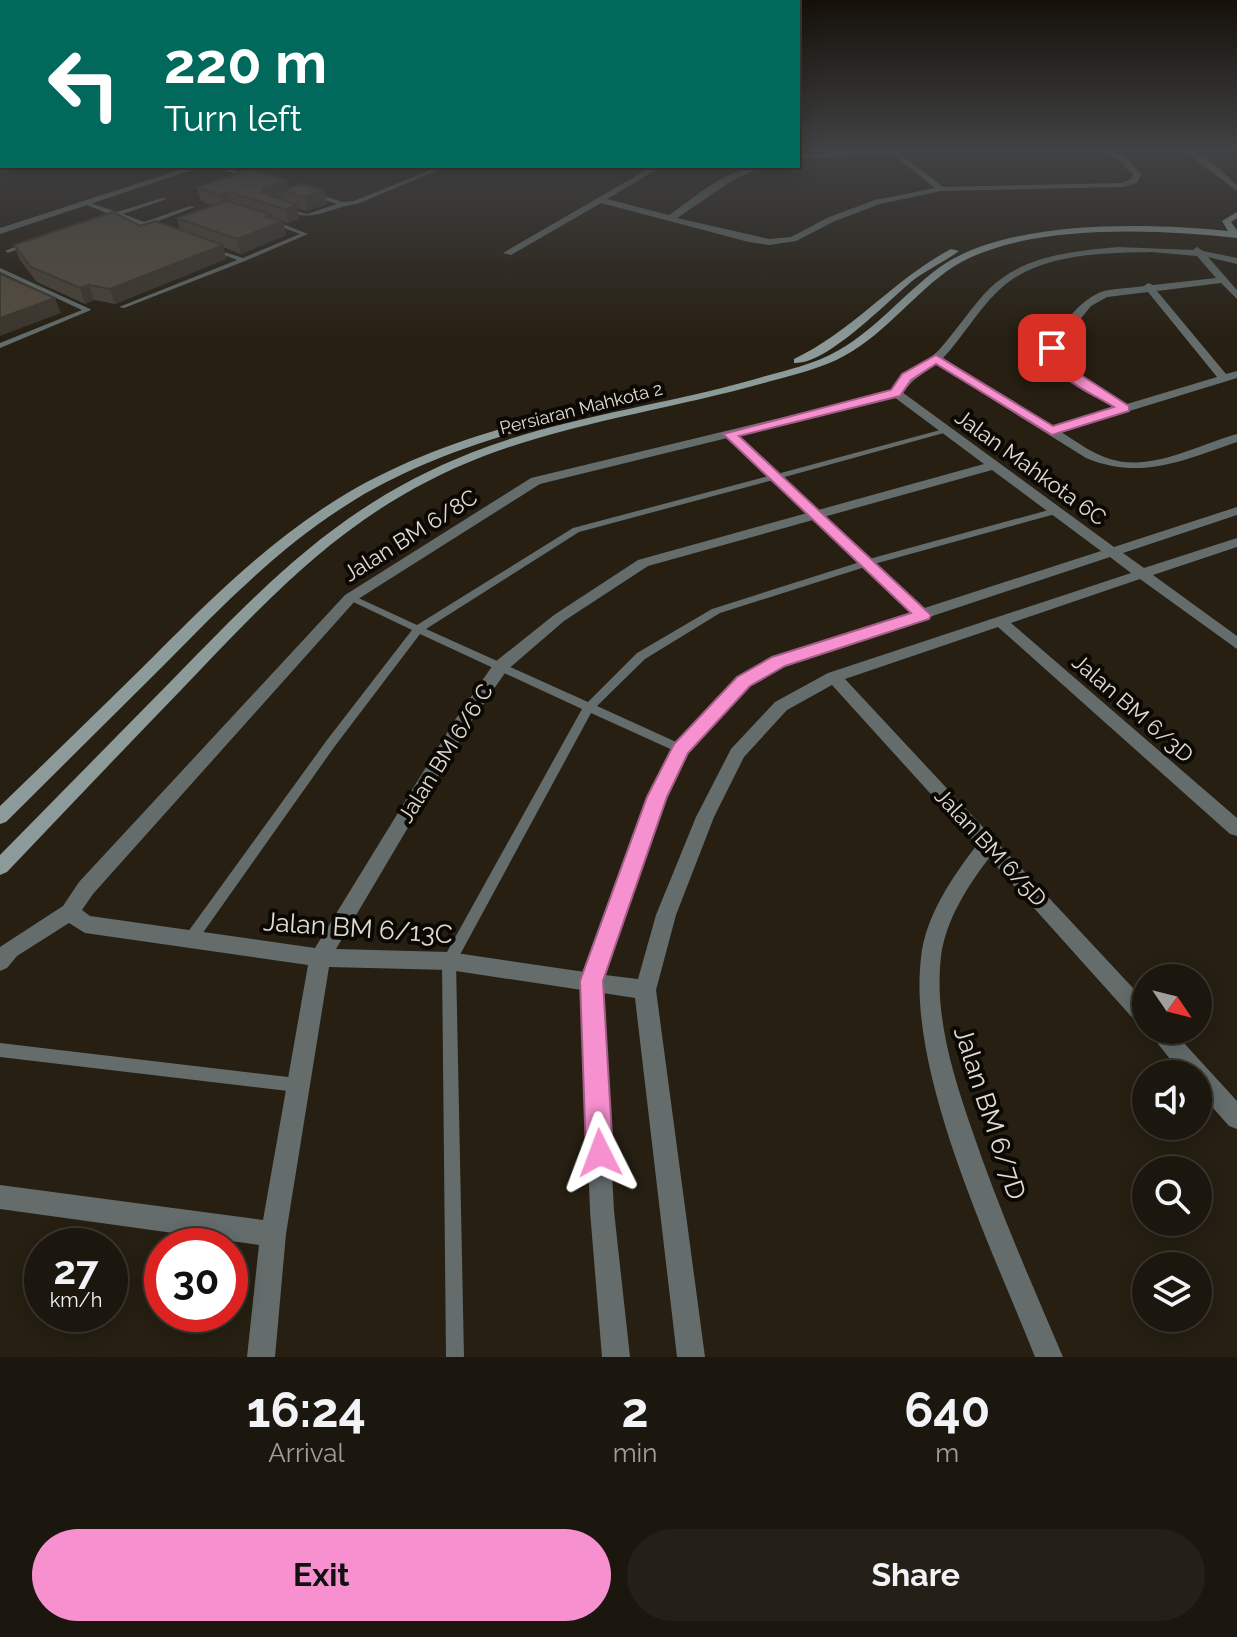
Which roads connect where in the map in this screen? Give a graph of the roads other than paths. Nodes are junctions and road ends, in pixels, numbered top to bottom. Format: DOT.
graph roads {
  1 [pos="54,214"];
  2 [pos="117,214"];
  3 [pos="171,214"];
  4 [pos="193,214"];
  5 [pos="576,214"];
  6 [pos="657,214"];
  7 [pos="676,214"];
  8 [pos="847,214"];
  9 [pos="671,218"];
  10 [pos="1232,218"];
  11 [pos="104,219"];
  12 [pos="264,219"];
  13 [pos="143,224"];
  14 [pos="154,228"];
  15 [pos="0,231"];
  16 [pos="166,232"];
  17 [pos="1237,234"];
  18 [pos="35,242"];
  19 [pos="204,246"];
  20 [pos="1197,250"];
  21 [pos="8,251"];
  22 [pos="508,253"];
  23 [pos="243,260"];
  24 [pos="1237,261"];
  25 [pos="0,270"];
  26 [pos="1222,280"];
  27 [pos="1148,286"];
  28 [pos="1237,296"];
  29 [pos="122,307"];
  30 [pos="0,346"];
  31 [pos="936,359"];
  32 [pos="1237,374"];
  33 [pos="1224,378"];
  34 [pos="896,393"];
  35 [pos="1125,408"];
  36 [pos="540,427"];
  37 [pos="947,431"];
  38 [pos="1052,431"];
  39 [pos="729,434"];
  40 [pos="1237,438"];
  41 [pos="994,465"];
  42 [pos="775,476"];
  43 [pos="1056,511"];
  44 [pos="1237,511"];
  45 [pos="816,515"];
  46 [pos="1237,542"];
  47 [pos="1112,552"];
  48 [pos="867,563"];
  49 [pos="1142,574"];
  50 [pos="350,598"];
  51 [pos="923,615"];
  52 [pos="1000,621"];
  53 [pos="418,629"];
  54 [pos="1237,644"];
  55 [pos="501,666"];
  56 [pos="834,677"];
  57 [pos="589,707"];
  58 [pos="681,749"];
  59 [pos="0,817"];
  60 [pos="1237,829"];
  61 [pos="989,844"];
  62 [pos="0,867"];
  63 [pos="70,912"];
  64 [pos="190,940"];
  65 [pos="320,958"];
  66 [pos="449,961"];
  67 [pos="0,962"];
  68 [pos="592,981"];
  69 [pos="645,990"];
  70 [pos="1132,1002"];
  71 [pos="1171,1044"];
  72 [pos="0,1050"];
  73 [pos="1185,1060"];
  74 [pos="297,1085"];
  75 [pos="1212,1090"];
  76 [pos="1237,1118"];
  77 [pos="0,1197"];
  78 [pos="273,1234"];
  79 [pos="261,1357"];
  80 [pos="455,1357"];
  81 [pos="616,1357"];
  82 [pos="691,1357"];
  83 [pos="1049,1357"];
  1 -- 15 [label="street"];
  2 -- 11 [label="lane"];
  2 -- 13 [label="lane"];
  3 -- 13 [label="lane"];
  4 -- 14 [label="lane"];
  5 -- 22 [label="street"];
  6 -- 9 [label="street"];
  7 -- 9 [label="street"];
  8 -- 9 [label="street"];
  10 -- 17 [label="main road"];
  10 -- 36 [label="main road, Persiaran Mahkota 2"];
  12 -- 23 [label="lane"];
  13 -- 14 [label="lane"];
  14 -- 16 [label="lane"];
  17 -- 36 [label="main road, Persiaran Mahkota 2"];
  18 -- 21 [label="lane"];
  19 -- 23 [label="lane"];
  20 -- 24 [label="street"];
  20 -- 26 [label="street"];
  20 -- 31 [label="street"];
  23 -- 29 [label="lane"];
  25 -- 30 [label="lane"];
  26 -- 27 [label="street"];
  26 -- 28 [label="street"];
  27 -- 33 [label="street"];
  27 -- 35 [label="street"];
  31 -- 34 [label="street"];
  31 -- 38 [label="street"];
  32 -- 33 [label="street"];
  33 -- 35 [label="street"];
  34 -- 37 [label="street, Jalan Mahkota 6C"];
  34 -- 39 [label="street, Jalan BM 6/8C"];
  35 -- 38 [label="street"];
  36 -- 59 [label="main road, Persiaran Mahkota 2"];
  36 -- 62 [label="main road, Persiaran Mahkota 2"];
  37 -- 41 [label="street, Jalan Mahkota 6C"];
  37 -- 42 [label="lane"];
  38 -- 40 [label="street"];
  39 -- 42 [label="lane"];
  39 -- 50 [label="street, Jalan BM 6/8C"];
  41 -- 43 [label="street, Jalan Mahkota 6C"];
  41 -- 45 [label="street, Jalan BM 6/6 C"];
  42 -- 45 [label="lane"];
  42 -- 53 [label="lane"];
  43 -- 47 [label="street, Jalan Mahkota 6C"];
  43 -- 48 [label="lane"];
  44 -- 47 [label="street"];
  45 -- 48 [label="lane"];
  45 -- 55 [label="street, Jalan BM 6/6 C"];
  46 -- 49 [label="street"];
  47 -- 49 [label="street, Jalan Mahkota 6C"];
  47 -- 51 [label="street"];
  48 -- 51 [label="lane"];
  48 -- 57 [label="lane"];
  49 -- 52 [label="street"];
  49 -- 54 [label="street, Jalan Mahkota 6C"];
  50 -- 53 [label="lane"];
  50 -- 63 [label="street, Jalan BM 6/8C"];
  51 -- 58 [label="street"];
  52 -- 56 [label="street"];
  52 -- 60 [label="street, Jalan BM 6/3D"];
  53 -- 55 [label="lane"];
  53 -- 64 [label="lane"];
  55 -- 57 [label="lane"];
  55 -- 65 [label="street, Jalan BM 6/6 C"];
  56 -- 61 [label="street, Jalan BM 6/5D"];
  56 -- 69 [label="street"];
  57 -- 58 [label="lane"];
  57 -- 66 [label="lane"];
  58 -- 68 [label="street"];
  61 -- 70 [label="street, Jalan BM 6/5D"];
  61 -- 83 [label="street, Jalan BM 6/7D"];
  63 -- 64 [label="street, Jalan BM 6/13C"];
  63 -- 67 [label="street"];
  64 -- 65 [label="street, Jalan BM 6/13C"];
  65 -- 66 [label="street, Jalan BM 6/13C"];
  65 -- 74 [label="street, Jalan BM 6/6 C"];
  66 -- 68 [label="street, Jalan BM 6/13C"];
  66 -- 80 [label="lane"];
  68 -- 69 [label="street, Jalan BM 6/13C"];
  68 -- 81 [label="street"];
  69 -- 82 [label="street"];
  71 -- 73 [label="street"];
  72 -- 74 [label="lane"];
  74 -- 78 [label="street, Jalan BM 6/6 C"];
  75 -- 76 [label="street"];
  77 -- 78 [label="street"];
  78 -- 79 [label="street, Jalan BM 6/6 C"];
}
